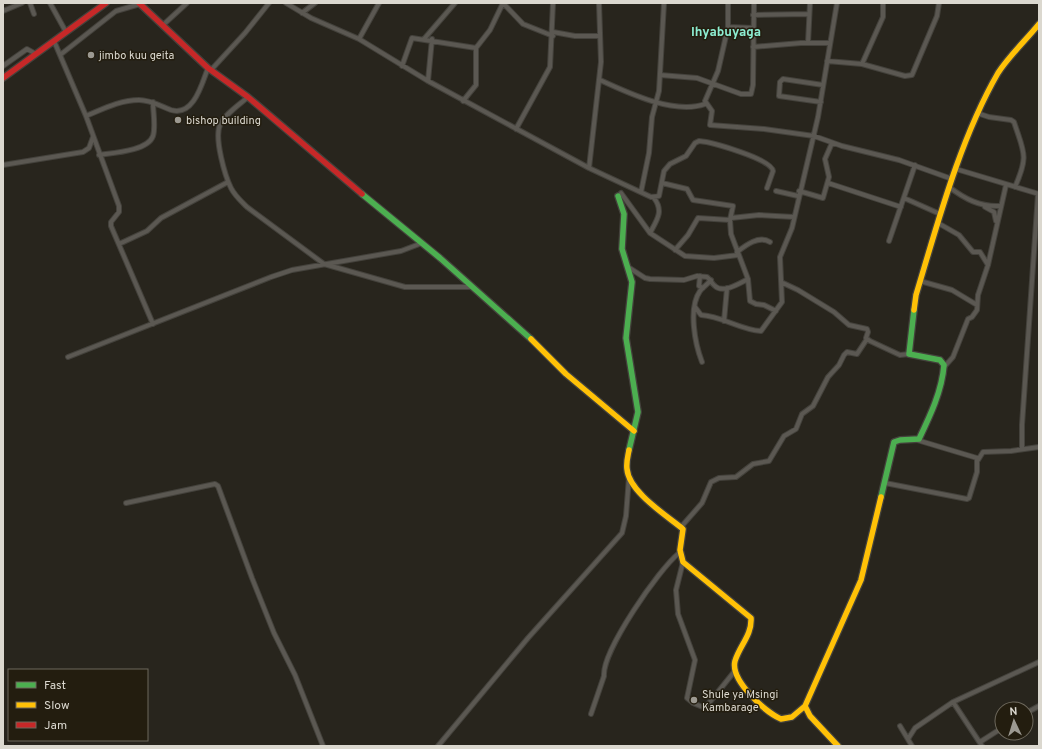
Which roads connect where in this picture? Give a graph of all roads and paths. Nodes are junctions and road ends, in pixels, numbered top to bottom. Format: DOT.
graph roads {
  1 [pos="22,3"];
  2 [pos="30,3"];
  3 [pos="50,3"];
  4 [pos="106,3"];
  5 [pos="187,3"];
  6 [pos="269,3"];
  7 [pos="286,3"];
  8 [pos="315,3"];
  9 [pos="380,3"];
  10 [pos="455,3"];
  11 [pos="503,3"];
  12 [pos="553,3"];
  13 [pos="599,3"];
  14 [pos="664,3"];
  15 [pos="728,3"];
  16 [pos="754,3"];
  17 [pos="810,3"];
  18 [pos="837,3"];
  19 [pos="883,3"];
  20 [pos="939,3"];
  21 [pos="140,4"];
  22 [pos="3,12"];
  23 [pos="302,13"];
  24 [pos="34,14"];
  25 [pos="809,14"];
  26 [pos="753,15"];
  27 [pos="1039,24"];
  28 [pos="164,25"];
  29 [pos="728,27"];
  30 [pos="753,28"];
  31 [pos="66,32"];
  32 [pos="553,34"];
  33 [pos="600,36"];
  34 [pos="359,39"];
  35 [pos="424,39"];
  36 [pos="432,39"];
  37 [pos="54,41"];
  38 [pos="808,43"];
  39 [pos="830,43"];
  40 [pos="753,47"];
  41 [pos="476,48"];
  42 [pos="36,54"];
  43 [pos="60,55"];
  44 [pos="827,61"];
  45 [pos="862,64"];
  46 [pos="3,66"];
  47 [pos="402,66"];
  48 [pos="210,69"];
  49 [pos="660,75"];
  50 [pos="3,78"];
  51 [pos="600,80"];
  52 [pos="428,81"];
  53 [pos="712,82"];
  54 [pos="824,85"];
  55 [pos="248,97"];
  56 [pos="463,101"];
  57 [pos="153,102"];
  58 [pos="656,102"];
  59 [pos="821,102"];
  60 [pos="705,104"];
  61 [pos="977,113"];
  62 [pos="86,116"];
  63 [pos="516,129"];
  64 [pos="94,136"];
  65 [pos="814,136"];
  66 [pos="832,142"];
  67 [pos="99,155"];
  68 [pos="3,165"];
  69 [pos="915,165"];
  70 [pos="589,168"];
  71 [pos="956,169"];
  72 [pos="952,179"];
  73 [pos="228,182"];
  74 [pos="662,183"];
  75 [pos="828,183"];
  76 [pos="1006,185"];
  77 [pos="949,187"];
  78 [pos="1015,187"];
  79 [pos="767,188"];
  80 [pos="776,191"];
  81 [pos="800,191"];
  82 [pos="641,192"];
  83 [pos="619,194"];
  84 [pos="1039,194"];
  85 [pos="798,196"];
  86 [pos="654,198"];
  87 [pos="904,198"];
  88 [pos="983,205"];
  89 [pos="1000,206"];
  90 [pos="901,207"];
  91 [pos="940,214"];
  92 [pos="794,217"];
  93 [pos="731,219"];
  94 [pos="938,223"];
  95 [pos="997,223"];
  96 [pos="650,233"];
  97 [pos="889,241"];
  98 [pos="770,242"];
  99 [pos="422,243"];
  100 [pos="119,244"];
  101 [pos="675,250"];
  102 [pos="738,253"];
  103 [pos="324,264"];
  104 [pos="988,265"];
  105 [pos="628,267"];
  106 [pos="700,276"];
  107 [pos="748,279"];
  108 [pos="711,280"];
  109 [pos="920,281"];
  110 [pos="783,283"];
  111 [pos="472,287"];
  112 [pos="703,288"];
  113 [pos="727,288"];
  114 [pos="977,305"];
  115 [pos="695,307"];
  116 [pos="776,311"];
  117 [pos="724,320"];
  118 [pos="153,324"];
  119 [pos="867,339"];
  120 [pos="909,354"];
  121 [pos="68,358"];
  122 [pos="702,362"];
  123 [pos="944,366"];
  124 [pos="634,431"];
  125 [pos="918,440"];
  126 [pos="1039,447"];
  127 [pos="1022,449"];
  128 [pos="978,460"];
  129 [pos="629,476"];
  130 [pos="885,483"];
  131 [pos="126,503"];
  132 [pos="681,527"];
  133 [pos="679,553"];
  134 [pos="682,562"];
  135 [pos="1039,662"];
  136 [pos="734,672"];
  137 [pos="953,702"];
  138 [pos="805,706"];
  139 [pos="591,714"];
  140 [pos="900,726"];
  141 [pos="994,734"];
  142 [pos="908,739"];
  143 [pos="981,744"];
  144 [pos="323,746"];
  145 [pos="438,746"];
  146 [pos="838,746"];
  147 [pos="912,746"];
  1 -- 22 [label="street"];
  2 -- 24 [label="street"];
  3 -- 31 [label="street"];
  4 -- 31 [label="street"];
  5 -- 28 [label="street"];
  6 -- 48 [label="street"];
  7 -- 23 [label="street"];
  8 -- 23 [label="street"];
  9 -- 34 [label="street"];
  10 -- 35 [label="street"];
  11 -- 32 [label="street"];
  11 -- 41 [label="street"];
  12 -- 32 [label="street"];
  13 -- 33 [label="street"];
  14 -- 49 [label="street"];
  15 -- 29 [label="street"];
  16 -- 26 [label="street"];
  17 -- 25 [label="street"];
  18 -- 39 [label="street"];
  19 -- 45 [label="street"];
  20 -- 45 [label="street"];
  21 -- 28 [label="street"];
  21 -- 43 [label="street"];
  23 -- 34 [label="street"];
  25 -- 26 [label="street"];
  25 -- 38 [label="street"];
  26 -- 30 [label="street"];
  27 -- 61 [label="street"];
  28 -- 48 [label="street"];
  29 -- 30 [label="street"];
  29 -- 53 [label="street"];
  30 -- 40 [label="street"];
  31 -- 37 [label="street"];
  32 -- 33 [label="street"];
  32 -- 63 [label="street"];
  33 -- 51 [label="street"];
  34 -- 47 [label="street"];
  35 -- 36 [label="street"];
  35 -- 47 [label="street"];
  36 -- 41 [label="street"];
  36 -- 52 [label="street"];
  37 -- 42 [label="street"];
  37 -- 43 [label="street"];
  38 -- 39 [label="street"];
  38 -- 40 [label="street"];
  39 -- 44 [label="street"];
  40 -- 53 [label="street"];
  41 -- 56 [label="street"];
  42 -- 46 [label="street"];
  42 -- 50 [label="street"];
  43 -- 62 [label="street"];
  44 -- 45 [label="street"];
  44 -- 54 [label="street"];
  47 -- 52 [label="street"];
  48 -- 55 [label="street"];
  48 -- 57 [label="street"];
  49 -- 53 [label="street"];
  49 -- 58 [label="street"];
  51 -- 58 [label="street"];
  51 -- 70 [label="street"];
  52 -- 56 [label="street"];
  53 -- 60 [label="street"];
  54 -- 59 [label="street"];
  54 -- 59 [label="street"];
  55 -- 73 [label="street"];
  55 -- 99 [label="street"];
  56 -- 63 [label="street"];
  57 -- 62 [label="street"];
  57 -- 67 [label="street"];
  58 -- 60 [label="street"];
  58 -- 82 [label="street"];
  59 -- 65 [label="street"];
  60 -- 65 [label="street"];
  61 -- 71 [label="street"];
  61 -- 78 [label="street"];
  62 -- 64 [label="street"];
  63 -- 70 [label="street"];
  64 -- 67 [label="street"];
  64 -- 68 [label="street"];
  65 -- 66 [label="street"];
  65 -- 81 [label="street"];
  66 -- 69 [label="street"];
  66 -- 75 [label="street"];
  67 -- 100 [label="street"];
  69 -- 72 [label="street"];
  69 -- 87 [label="street"];
  70 -- 82 [label="street"];
  71 -- 72 [label="street"];
  71 -- 76 [label="street"];
  72 -- 77 [label="street"];
  73 -- 100 [label="street"];
  73 -- 103 [label="street"];
  74 -- 79 [label="street"];
  74 -- 86 [label="street"];
  74 -- 93 [label="street"];
  75 -- 81 [label="street"];
  75 -- 90 [label="street"];
  76 -- 78 [label="street"];
  76 -- 89 [label="street"];
  77 -- 88 [label="street"];
  77 -- 91 [label="street"];
  78 -- 84 [label="street"];
  80 -- 85 [label="street"];
  81 -- 85 [label="street"];
  82 -- 86 [label="street"];
  83 -- 96 [label="street"];
  83 -- 105 [label="street"];
  84 -- 127 [label="street"];
  85 -- 92 [label="street"];
  86 -- 96 [label="street"];
  87 -- 90 [label="street"];
  87 -- 91 [label="street"];
  88 -- 89 [label="street"];
  88 -- 95 [label="street"];
  89 -- 95 [label="street"];
  90 -- 97 [label="street"];
  91 -- 94 [label="street"];
  92 -- 93 [label="street"];
  92 -- 110 [label="street"];
  93 -- 101 [label="street"];
  93 -- 102 [label="street"];
  94 -- 104 [label="street"];
  94 -- 109 [label="street"];
  95 -- 104 [label="street"];
  96 -- 101 [label="street"];
  98 -- 102 [label="street"];
  99 -- 103 [label="street"];
  99 -- 111 [label="street"];
  100 -- 118 [label="street"];
  101 -- 102 [label="street"];
  102 -- 107 [label="street"];
  103 -- 111 [label="street"];
  103 -- 118 [label="street"];
  104 -- 114 [label="street"];
  105 -- 106 [label="street"];
  105 -- 124 [label="street"];
  106 -- 108 [label="street"];
  106 -- 112 [label="street"];
  107 -- 113 [label="street"];
  107 -- 116 [label="street"];
  108 -- 112 [label="street"];
  108 -- 113 [label="street"];
  109 -- 114 [label="street"];
  109 -- 120 [label="street"];
  110 -- 116 [label="street"];
  110 -- 119 [label="street"];
  111 -- 124 [label="street"];
  112 -- 115 [label="street"];
  113 -- 117 [label="street"];
  114 -- 123 [label="street"];
  115 -- 117 [label="street"];
  115 -- 122 [label="street"];
  116 -- 117 [label="street"];
  118 -- 121 [label="street"];
  119 -- 120 [label="street"];
  119 -- 132 [label="street"];
  120 -- 123 [label="street"];
  123 -- 125 [label="street"];
  124 -- 129 [label="street"];
  125 -- 128 [label="street"];
  125 -- 130 [label="street"];
  126 -- 127 [label="street"];
  127 -- 128 [label="street"];
  128 -- 130 [label="street"];
  129 -- 132 [label="street"];
  129 -- 145 [label="street"];
  130 -- 138 [label="street"];
  131 -- 144 [label="street"];
  132 -- 133 [label="street"];
  133 -- 134 [label="street"];
  133 -- 139 [label="street"];
  134 -- 136 [label="street"];
  134 -- 136 [label="street"];
  135 -- 137 [label="street"];
  136 -- 138 [label="street"];
  137 -- 142 [label="street"];
  137 -- 143 [label="street"];
  138 -- 146 [label="street"];
  140 -- 142 [label="street"];
  141 -- 143 [label="street"];
  142 -- 147 [label="street"];
}
